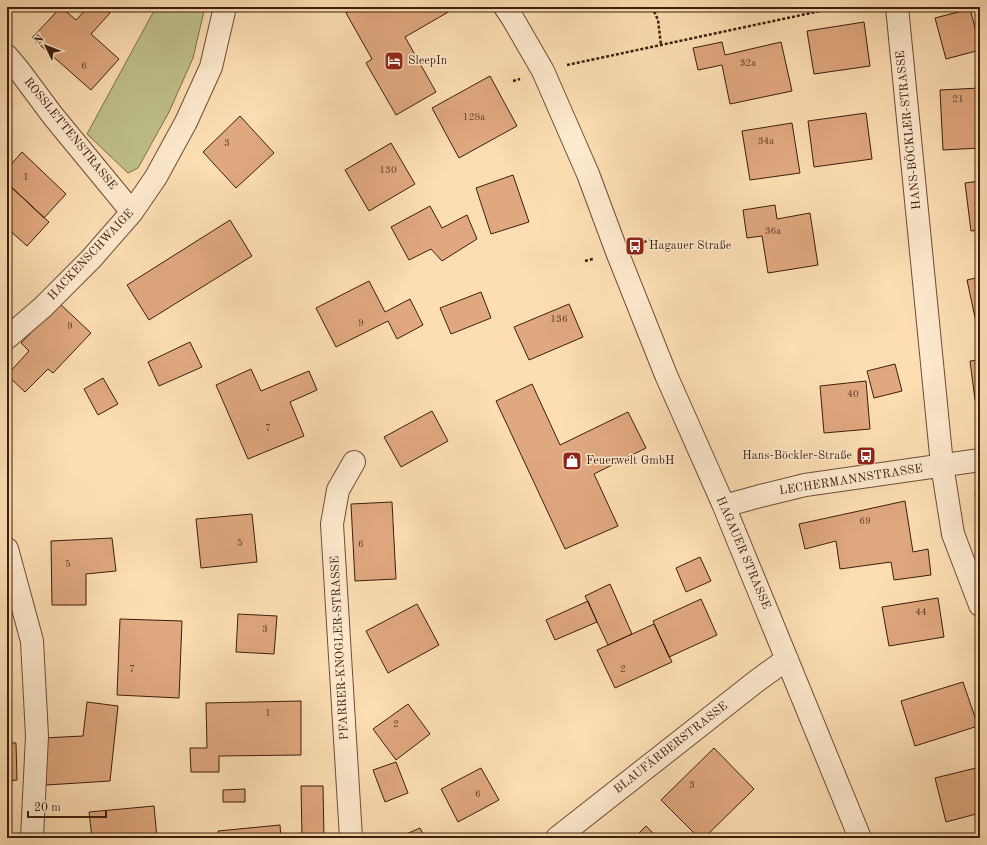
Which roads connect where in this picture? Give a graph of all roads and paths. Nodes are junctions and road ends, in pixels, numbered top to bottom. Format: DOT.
graph roads {
  1 [pos="224,7"];
  2 [pos="505,7"];
  3 [pos="652,7"];
  4 [pos="839,7"];
  5 [pos="897,7"];
  6 [pos="661,45"];
  7 [pos="7,56"];
  8 [pos="543,72"];
  9 [pos="514,81"];
  10 [pos="132,212"];
  11 [pos="652,239"];
  12 [pos="635,246"];
  13 [pos="595,258"];
  14 [pos="585,261"];
  15 [pos="7,338"];
  16 [pos="980,460"];
  17 [pos="354,462"];
  18 [pos="942,465"];
  19 [pos="724,506"];
  20 [pos="7,549"];
  21 [pos="980,605"];
  22 [pos="787,659"];
  23 [pos="32,838"];
  24 [pos="351,838"];
  25 [pos="557,838"];
  26 [pos="860,838"];
  1 -- 10 [label="street, HACKENSCHWAIGE"];
  2 -- 8 [label="street, HAGAUER STRASSE"];
  3 -- 6 [label="path"];
  4 -- 6 [label="path"];
  5 -- 18 [label="street, HANS-BÖCKLER-STRASSE"];
  6 -- 8 [label="path"];
  7 -- 10 [label="street, ROSSLETTENSTRASSE"];
  8 -- 9 [label="path"];
  8 -- 19 [label="street, HAGAUER STRASSE"];
  10 -- 15 [label="street, HACKENSCHWAIGE"];
  11 -- 12 [label="path"];
  13 -- 14 [label="path"];
  16 -- 18 [label="street, LECHERMANNSTRASSE"];
  17 -- 24 [label="street, PFARRER-KNOGLER-STRASSE"];
  18 -- 19 [label="street, LECHERMANNSTRASSE"];
  18 -- 21 [label="street, HANS-BÖCKLER-STRASSE"];
  19 -- 22 [label="street, HAGAUER STRASSE"];
  20 -- 23 [label="street"];
  22 -- 25 [label="street, BLAUFÄRBERSTRASSE"];
  22 -- 26 [label="street, HAGAUER STRASSE"];
}
